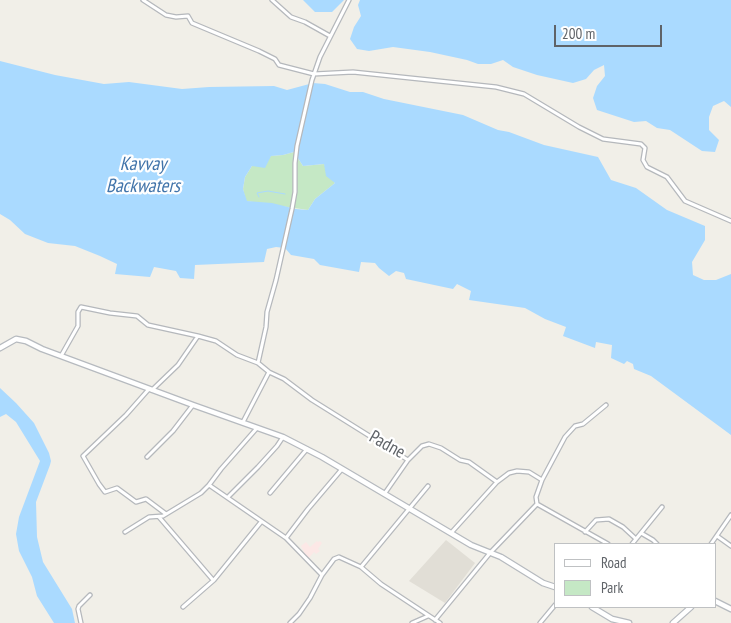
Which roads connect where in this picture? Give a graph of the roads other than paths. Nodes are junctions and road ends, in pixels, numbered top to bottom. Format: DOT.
graph roads {
  1 [pos="143,0"];
  2 [pos="272,0"];
  3 [pos="349,0"];
  4 [pos="330,36"];
  5 [pos="314,74"];
  6 [pos="731,221"];
  7 [pos="198,336"];
  8 [pos="0,348"];
  9 [pos="61,356"];
  10 [pos="258,363"];
  11 [pos="269,372"];
  12 [pos="151,389"];
  13 [pos="193,405"];
  14 [pos="606,405"];
  15 [pos="243,422"];
  16 [pos="258,428"];
  17 [pos="283,437"];
  18 [pos="307,449"];
  19 [pos="148,456"];
  20 [pos="408,460"];
  21 [pos="343,469"];
  22 [pos="542,480"];
  23 [pos="497,482"];
  24 [pos="209,485"];
  25 [pos="428,486"];
  26 [pos="386,493"];
  27 [pos="270,494"];
  28 [pos="228,497"];
  29 [pos="537,504"];
  30 [pos="662,507"];
  31 [pos="410,508"];
  32 [pos="166,514"];
  33 [pos="731,515"];
  34 [pos="158,516"];
  35 [pos="262,522"];
  36 [pos="125,532"];
  37 [pos="585,532"];
  38 [pos="451,533"];
  39 [pos="641,533"];
  40 [pos="717,536"];
  41 [pos="286,538"];
  42 [pos="636,539"];
  43 [pos="606,543"];
  44 [pos="633,543"];
  45 [pos="656,543"];
  46 [pos="713,543"];
  47 [pos="731,546"];
  48 [pos="490,553"];
  49 [pos="361,567"];
  50 [pos="322,575"];
  51 [pos="214,580"];
  52 [pos="554,586"];
  53 [pos="90,595"];
  54 [pos="716,601"];
  55 [pos="183,607"];
  56 [pos="554,607"];
  57 [pos="594,608"];
  58 [pos="687,608"];
  59 [pos="731,608"];
  60 [pos="429,616"];
  61 [pos="435,620"];
  62 [pos="613,621"];
  63 [pos="81,623"];
  64 [pos="290,623"];
  65 [pos="412,623"];
  66 [pos="440,623"];
  67 [pos="540,623"];
  68 [pos="629,623"];
  69 [pos="673,623"];
  1 -- 5 [label="street"];
  2 -- 4 [label="street"];
  3 -- 4 [label="street"];
  4 -- 5 [label="street"];
  5 -- 6 [label="street"];
  5 -- 10 [label="street"];
  7 -- 9 [label="street, Padne"];
  7 -- 10 [label="street, Padne"];
  7 -- 12 [label="street"];
  8 -- 9 [label="main road"];
  9 -- 12 [label="main road"];
  10 -- 11 [label="street, Padne"];
  11 -- 15 [label="street"];
  11 -- 20 [label="street, Padne"];
  12 -- 13 [label="main road"];
  12 -- 32 [label="street"];
  13 -- 15 [label="main road"];
  13 -- 19 [label="street"];
  14 -- 22 [label="street"];
  15 -- 16 [label="main road"];
  16 -- 17 [label="main road"];
  16 -- 24 [label="street"];
  17 -- 18 [label="main road"];
  17 -- 28 [label="street"];
  18 -- 21 [label="main road"];
  18 -- 27 [label="street"];
  20 -- 23 [label="street, Padne"];
  20 -- 26 [label="street"];
  21 -- 26 [label="main road"];
  21 -- 41 [label="street"];
  22 -- 23 [label="street"];
  22 -- 29 [label="street"];
  23 -- 38 [label="street"];
  24 -- 28 [label="street"];
  24 -- 32 [label="street"];
  25 -- 31 [label="street"];
  26 -- 31 [label="main road"];
  28 -- 35 [label="street"];
  29 -- 37 [label="street"];
  29 -- 48 [label="street"];
  30 -- 39 [label="street"];
  31 -- 38 [label="main road"];
  31 -- 49 [label="street"];
  32 -- 34 [label="street"];
  33 -- 40 [label="street"];
  34 -- 36 [label="street"];
  34 -- 51 [label="street"];
  35 -- 41 [label="street"];
  35 -- 51 [label="street"];
  37 -- 42 [label="street"];
  37 -- 43 [label="street"];
  38 -- 48 [label="main road"];
  39 -- 42 [label="street"];
  39 -- 45 [label="street"];
  40 -- 46 [label="street"];
  40 -- 47 [label="street"];
  41 -- 50 [label="street"];
  42 -- 44 [label="street"];
  48 -- 52 [label="main road"];
  48 -- 61 [label="street"];
  49 -- 50 [label="street"];
  49 -- 60 [label="street"];
  50 -- 64 [label="street"];
  51 -- 55 [label="street"];
  53 -- 63 [label="street"];
  54 -- 59 [label="main road"];
  56 -- 67 [label="street"];
  57 -- 62 [label="main road"];
  58 -- 69 [label="main road"];
  60 -- 61 [label="street"];
  60 -- 65 [label="street"];
  61 -- 66 [label="street"];
  62 -- 68 [label="main road"];
}
